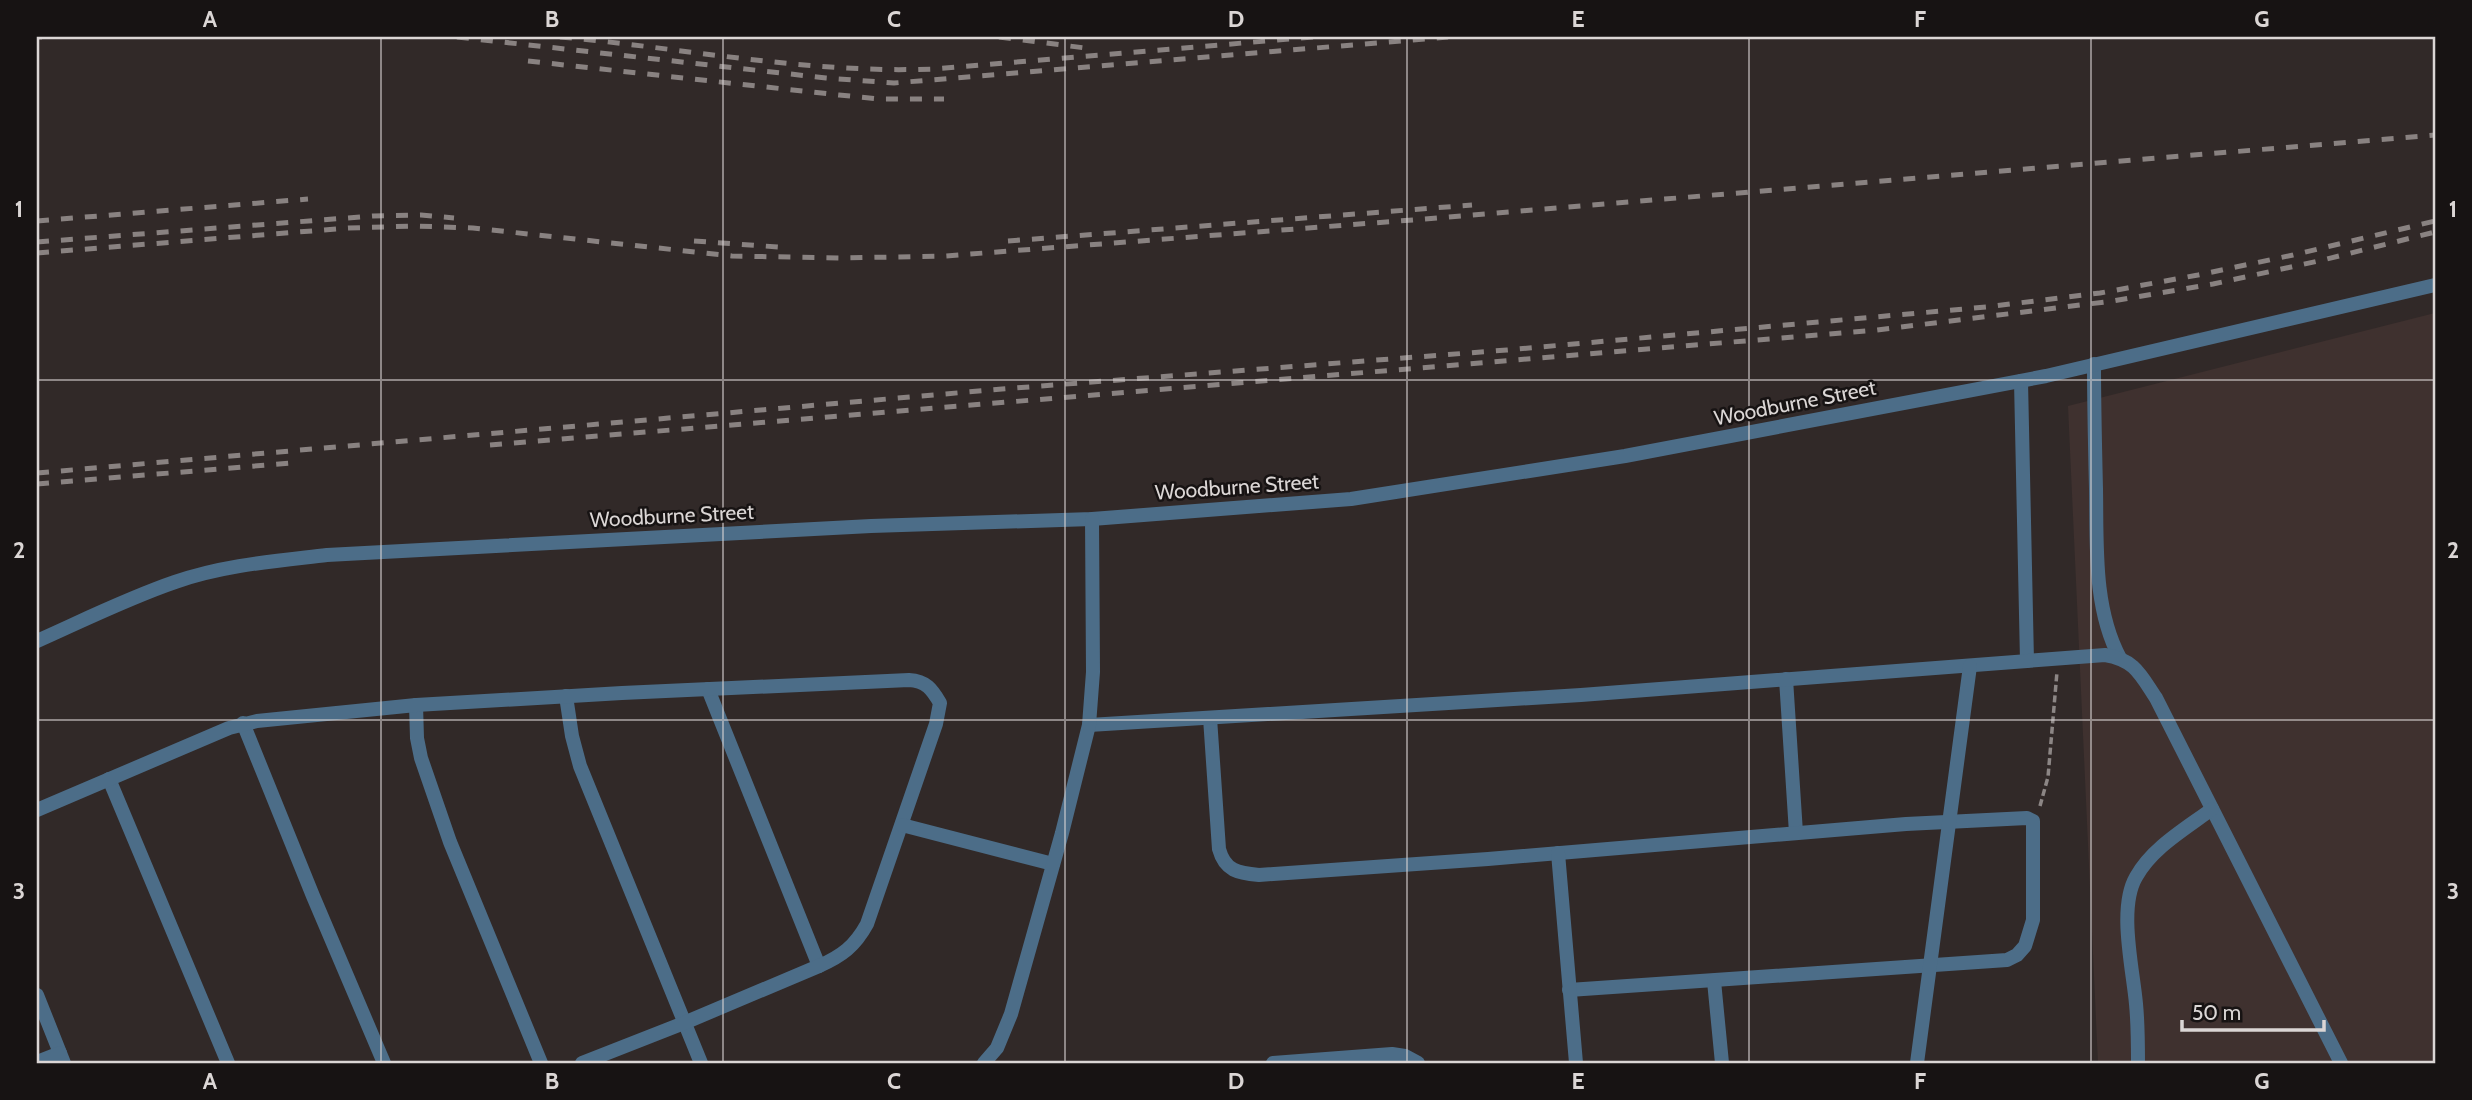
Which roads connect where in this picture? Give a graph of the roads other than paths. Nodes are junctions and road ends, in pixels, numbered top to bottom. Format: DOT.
graph roads {
  1 [pos="2435,285"];
  2 [pos="2094,364"];
  3 [pos="2021,381"];
  4 [pos="1092,520"];
  5 [pos="37,641"];
  6 [pos="2120,658"];
  7 [pos="2027,661"];
  8 [pos="1970,666"];
  9 [pos="1786,679"];
  10 [pos="708,689"];
  11 [pos="566,696"];
  12 [pos="416,705"];
  13 [pos="1210,718"];
  14 [pos="243,723"];
  15 [pos="1088,726"];
  16 [pos="109,779"];
  17 [pos="37,810"];
  18 [pos="2211,810"];
  19 [pos="1950,821"];
  20 [pos="902,825"];
  21 [pos="1796,833"];
  22 [pos="1558,853"];
  23 [pos="1054,864"];
  24 [pos="819,966"];
  25 [pos="1930,966"];
  26 [pos="1714,981"];
  27 [pos="1569,990"];
  28 [pos="37,995"];
  29 [pos="684,1023"];
  30 [pos="997,1048"];
  31 [pos="62,1058"];
  32 [pos="37,1062"];
  33 [pos="228,1063"];
  34 [pos="384,1063"];
  35 [pos="541,1063"];
  36 [pos="582,1063"];
  37 [pos="701,1063"];
  38 [pos="984,1063"];
  39 [pos="1003,1063"];
  40 [pos="1273,1063"];
  41 [pos="1418,1063"];
  42 [pos="1576,1063"];
  43 [pos="1722,1063"];
  44 [pos="1917,1063"];
  45 [pos="2138,1063"];
  46 [pos="2341,1063"];
  1 -- 2 [label="street, Woodburne Street"];
  2 -- 3 [label="street, Woodburne Street"];
  2 -- 6 [label="street"];
  3 -- 4 [label="street, Woodburne Street"];
  3 -- 7 [label="street"];
  4 -- 5 [label="street, Woodburne Street"];
  4 -- 15 [label="street"];
  6 -- 7 [label="street"];
  6 -- 18 [label="street"];
  7 -- 8 [label="street"];
  8 -- 9 [label="street"];
  8 -- 19 [label="street"];
  9 -- 13 [label="street"];
  9 -- 21 [label="street"];
  10 -- 11 [label="street"];
  10 -- 20 [label="street"];
  10 -- 24 [label="street"];
  11 -- 12 [label="street"];
  11 -- 29 [label="street"];
  12 -- 14 [label="street"];
  12 -- 35 [label="street"];
  13 -- 15 [label="street"];
  13 -- 22 [label="street"];
  14 -- 16 [label="street"];
  14 -- 34 [label="street"];
  15 -- 23 [label="street"];
  16 -- 17 [label="street"];
  16 -- 33 [label="street"];
  18 -- 45 [label="street"];
  18 -- 46 [label="street"];
  19 -- 21 [label="street"];
  19 -- 25 [label="street"];
  19 -- 25 [label="street"];
  20 -- 23 [label="street"];
  20 -- 24 [label="street"];
  21 -- 22 [label="street"];
  22 -- 27 [label="street"];
  23 -- 30 [label="street"];
  24 -- 29 [label="street"];
  25 -- 26 [label="street"];
  25 -- 44 [label="street"];
  26 -- 27 [label="street"];
  26 -- 43 [label="street"];
  27 -- 42 [label="street"];
  28 -- 31 [label="street"];
  29 -- 36 [label="street"];
  29 -- 37 [label="street"];
  30 -- 38 [label="street"];
  30 -- 39 [label="street"];
  31 -- 32 [label="street"];
  40 -- 41 [label="street"];
}
